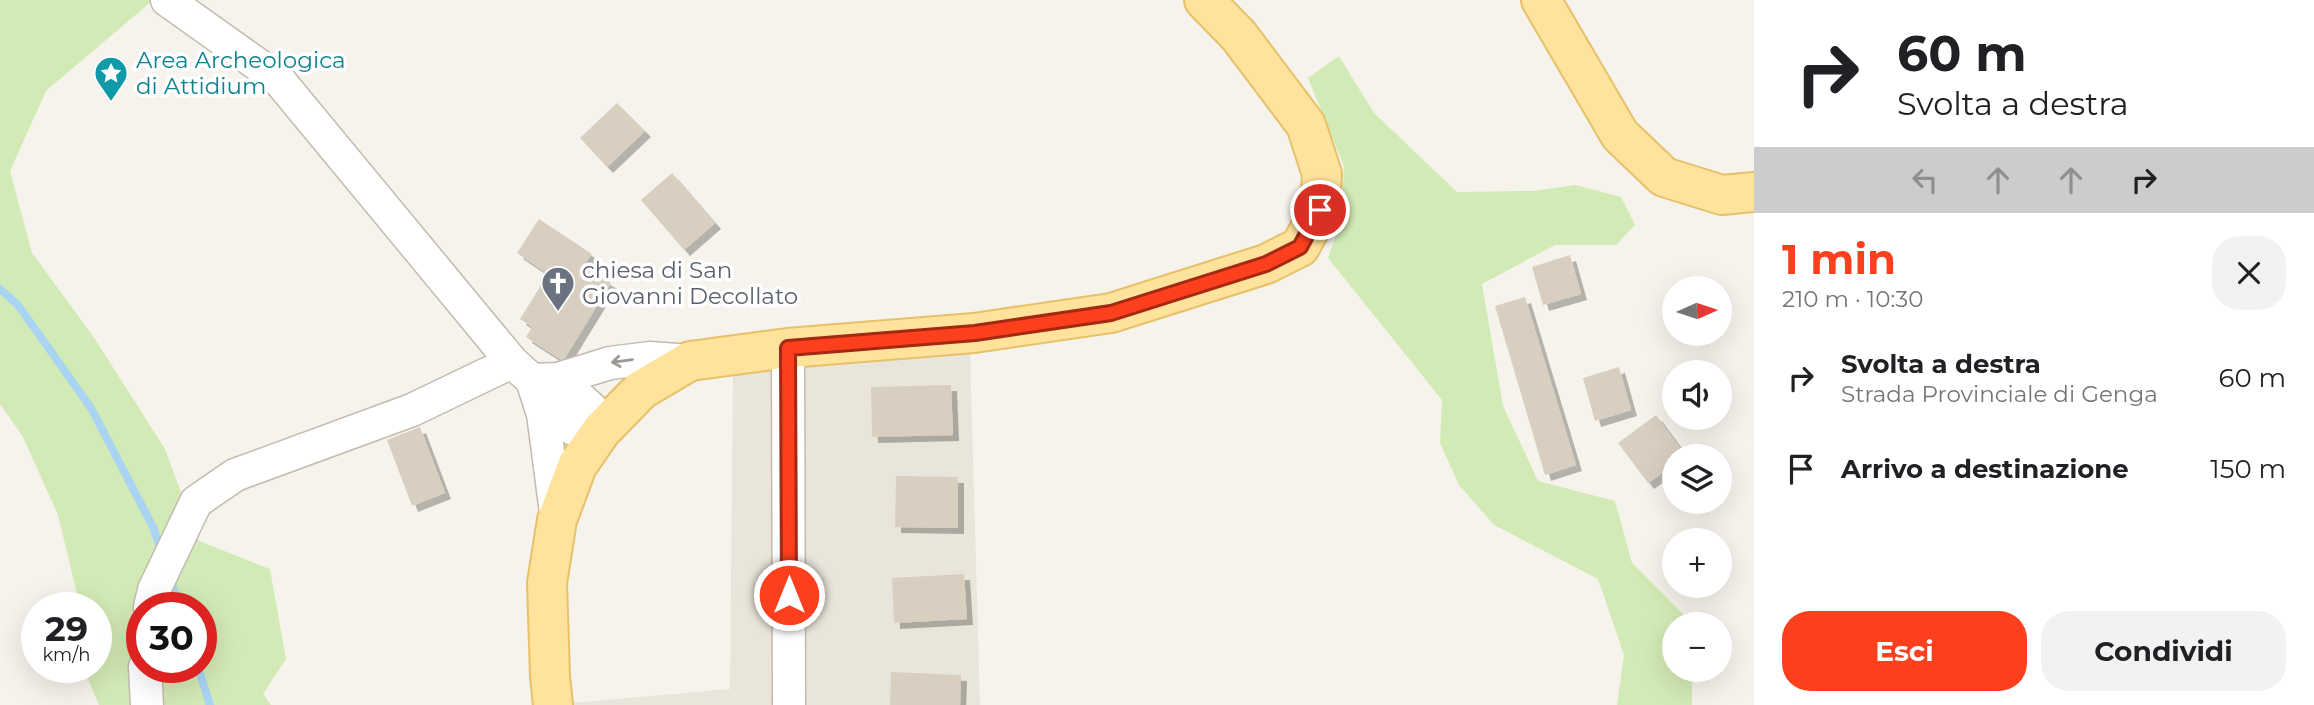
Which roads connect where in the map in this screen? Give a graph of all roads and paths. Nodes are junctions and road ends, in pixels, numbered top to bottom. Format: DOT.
graph roads {
  1 [pos="167,0"];
  2 [pos="1204,0"];
  3 [pos="1541,0"];
  4 [pos="1754,192"];
  5 [pos="788,348"];
  6 [pos="690,361"];
  7 [pos="536,381"];
  8 [pos="601,431"];
  9 [pos="557,520"];
  10 [pos="155,592"];
  11 [pos="146,683"];
  12 [pos="147,705"];
  13 [pos="552,705"];
  14 [pos="789,705"];
  1 -- 7 [label="street"];
  2 -- 5 [label="main road"];
  3 -- 4 [label="main road"];
  5 -- 6 [label="main road"];
  5 -- 14 [label="street"];
  6 -- 7 [label="street, one-way"];
  6 -- 8 [label="main road"];
  7 -- 8 [label="street"];
  7 -- 9 [label="street"];
  7 -- 10 [label="street"];
  8 -- 9 [label="main road"];
  9 -- 13 [label="main road"];
  11 -- 12 [label="street"];
}
